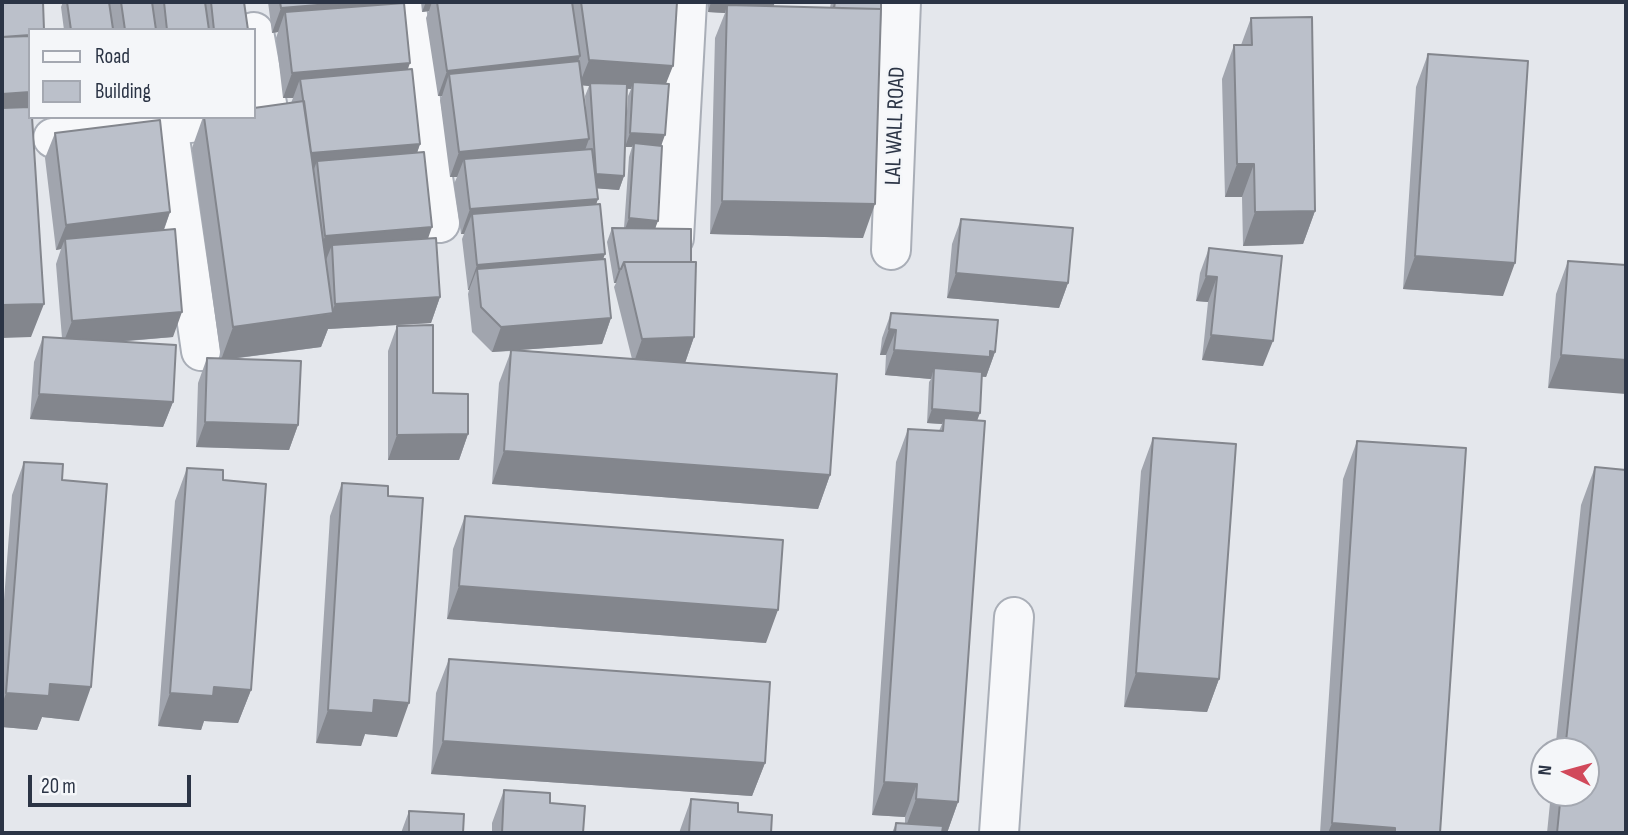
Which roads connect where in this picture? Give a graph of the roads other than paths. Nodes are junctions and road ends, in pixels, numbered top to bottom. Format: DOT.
graph roads {
  1 [pos="248,2"];
  2 [pos="405,2"];
  3 [pos="687,2"];
  4 [pos="901,2"];
  5 [pos="252,28"];
  6 [pos="256,47"];
  7 [pos="256,116"];
  8 [pos="225,119"];
  9 [pos="168,125"];
  10 [pos="52,138"];
  11 [pos="440,223"];
  12 [pos="674,238"];
  13 [pos="891,250"];
  14 [pos="201,351"];
  15 [pos="1014,617"];
  16 [pos="999,833"];
  1 -- 5 [label="street"];
  2 -- 11 [label="street"];
  3 -- 12 [label="street"];
  4 -- 13 [label="street, LAL WALL ROAD"];
  6 -- 7 [label="street"];
  8 -- 9 [label="street"];
  9 -- 10 [label="street"];
  9 -- 14 [label="street"];
  15 -- 16 [label="street"];
}
